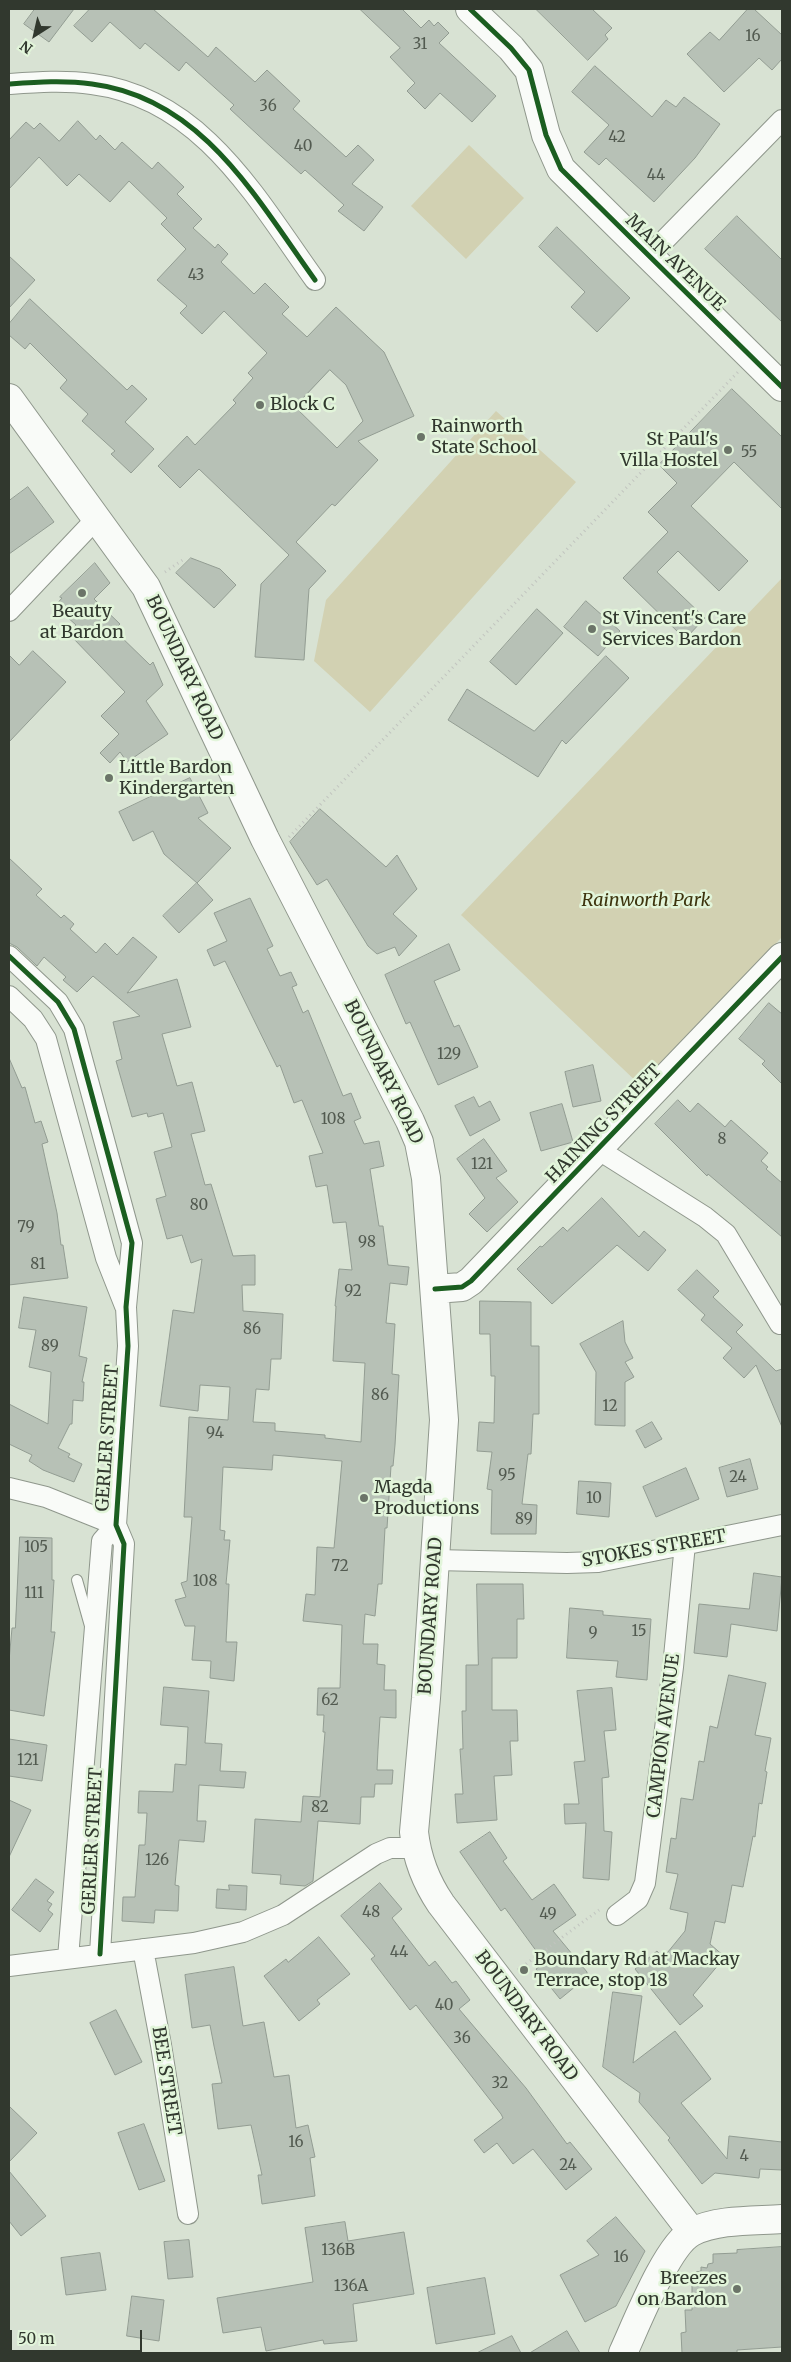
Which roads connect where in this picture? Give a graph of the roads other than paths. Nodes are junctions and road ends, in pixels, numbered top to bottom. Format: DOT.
graph roads {
  1 [pos="470,9"];
  2 [pos="9,84"];
  3 [pos="782,120"];
  4 [pos="648,257"];
  5 [pos="315,280"];
  6 [pos="782,387"];
  7 [pos="9,398"];
  8 [pos="97,518"];
  9 [pos="9,611"];
  10 [pos="9,956"];
  11 [pos="780,963"];
  12 [pos="9,996"];
  13 [pos="599,1150"];
  14 [pos="435,1289"];
  15 [pos="126,1308"];
  16 [pos="780,1324"];
  17 [pos="9,1474"];
  18 [pos="9,1488"];
  19 [pos="46,1497"];
  20 [pos="116,1525"];
  21 [pos="782,1525"];
  22 [pos="685,1544"];
  23 [pos="435,1560"];
  24 [pos="77,1580"];
  25 [pos="94,1641"];
  26 [pos="416,1848"];
  27 [pos="609,1911"];
  28 [pos="143,1949"];
  29 [pos="100,1954"];
  30 [pos="68,1958"];
  31 [pos="9,1966"];
  32 [pos="188,2214"];
  33 [pos="782,2219"];
  34 [pos="692,2232"];
  35 [pos="623,2353"];
  1 -- 4 [label="main road, MAIN AVENUE"];
  2 -- 5 [label="street"];
  3 -- 4 [label="street"];
  4 -- 6 [label="main road, MAIN AVENUE"];
  7 -- 8 [label="main road, BOUNDARY ROAD"];
  8 -- 9 [label="street"];
  8 -- 14 [label="main road, BOUNDARY ROAD"];
  10 -- 15 [label="street, GERLER STREET"];
  11 -- 13 [label="main road, HAINING STREET"];
  12 -- 15 [label="street, GERLER STREET"];
  13 -- 14 [label="main road, HAINING STREET"];
  13 -- 16 [label="street"];
  14 -- 23 [label="main road, BOUNDARY ROAD"];
  15 -- 20 [label="street, GERLER STREET"];
  17 -- 19 [label="street"];
  18 -- 19 [label="street"];
  19 -- 20 [label="street"];
  20 -- 25 [label="street, GERLER STREET"];
  20 -- 29 [label="street, GERLER STREET"];
  21 -- 22 [label="street, STOKES STREET"];
  22 -- 23 [label="street, STOKES STREET"];
  22 -- 27 [label="street, CAMPION AVENUE"];
  23 -- 26 [label="main road, BOUNDARY ROAD"];
  24 -- 25 [label="lane, GERLER STREET"];
  25 -- 30 [label="street, GERLER STREET"];
  26 -- 28 [label="street"];
  26 -- 34 [label="main road, BOUNDARY ROAD"];
  28 -- 29 [label="street"];
  28 -- 32 [label="street, BEE STREET"];
  29 -- 30 [label="street"];
  30 -- 31 [label="street"];
  33 -- 34 [label="main road"];
  34 -- 35 [label="main road"];
}
